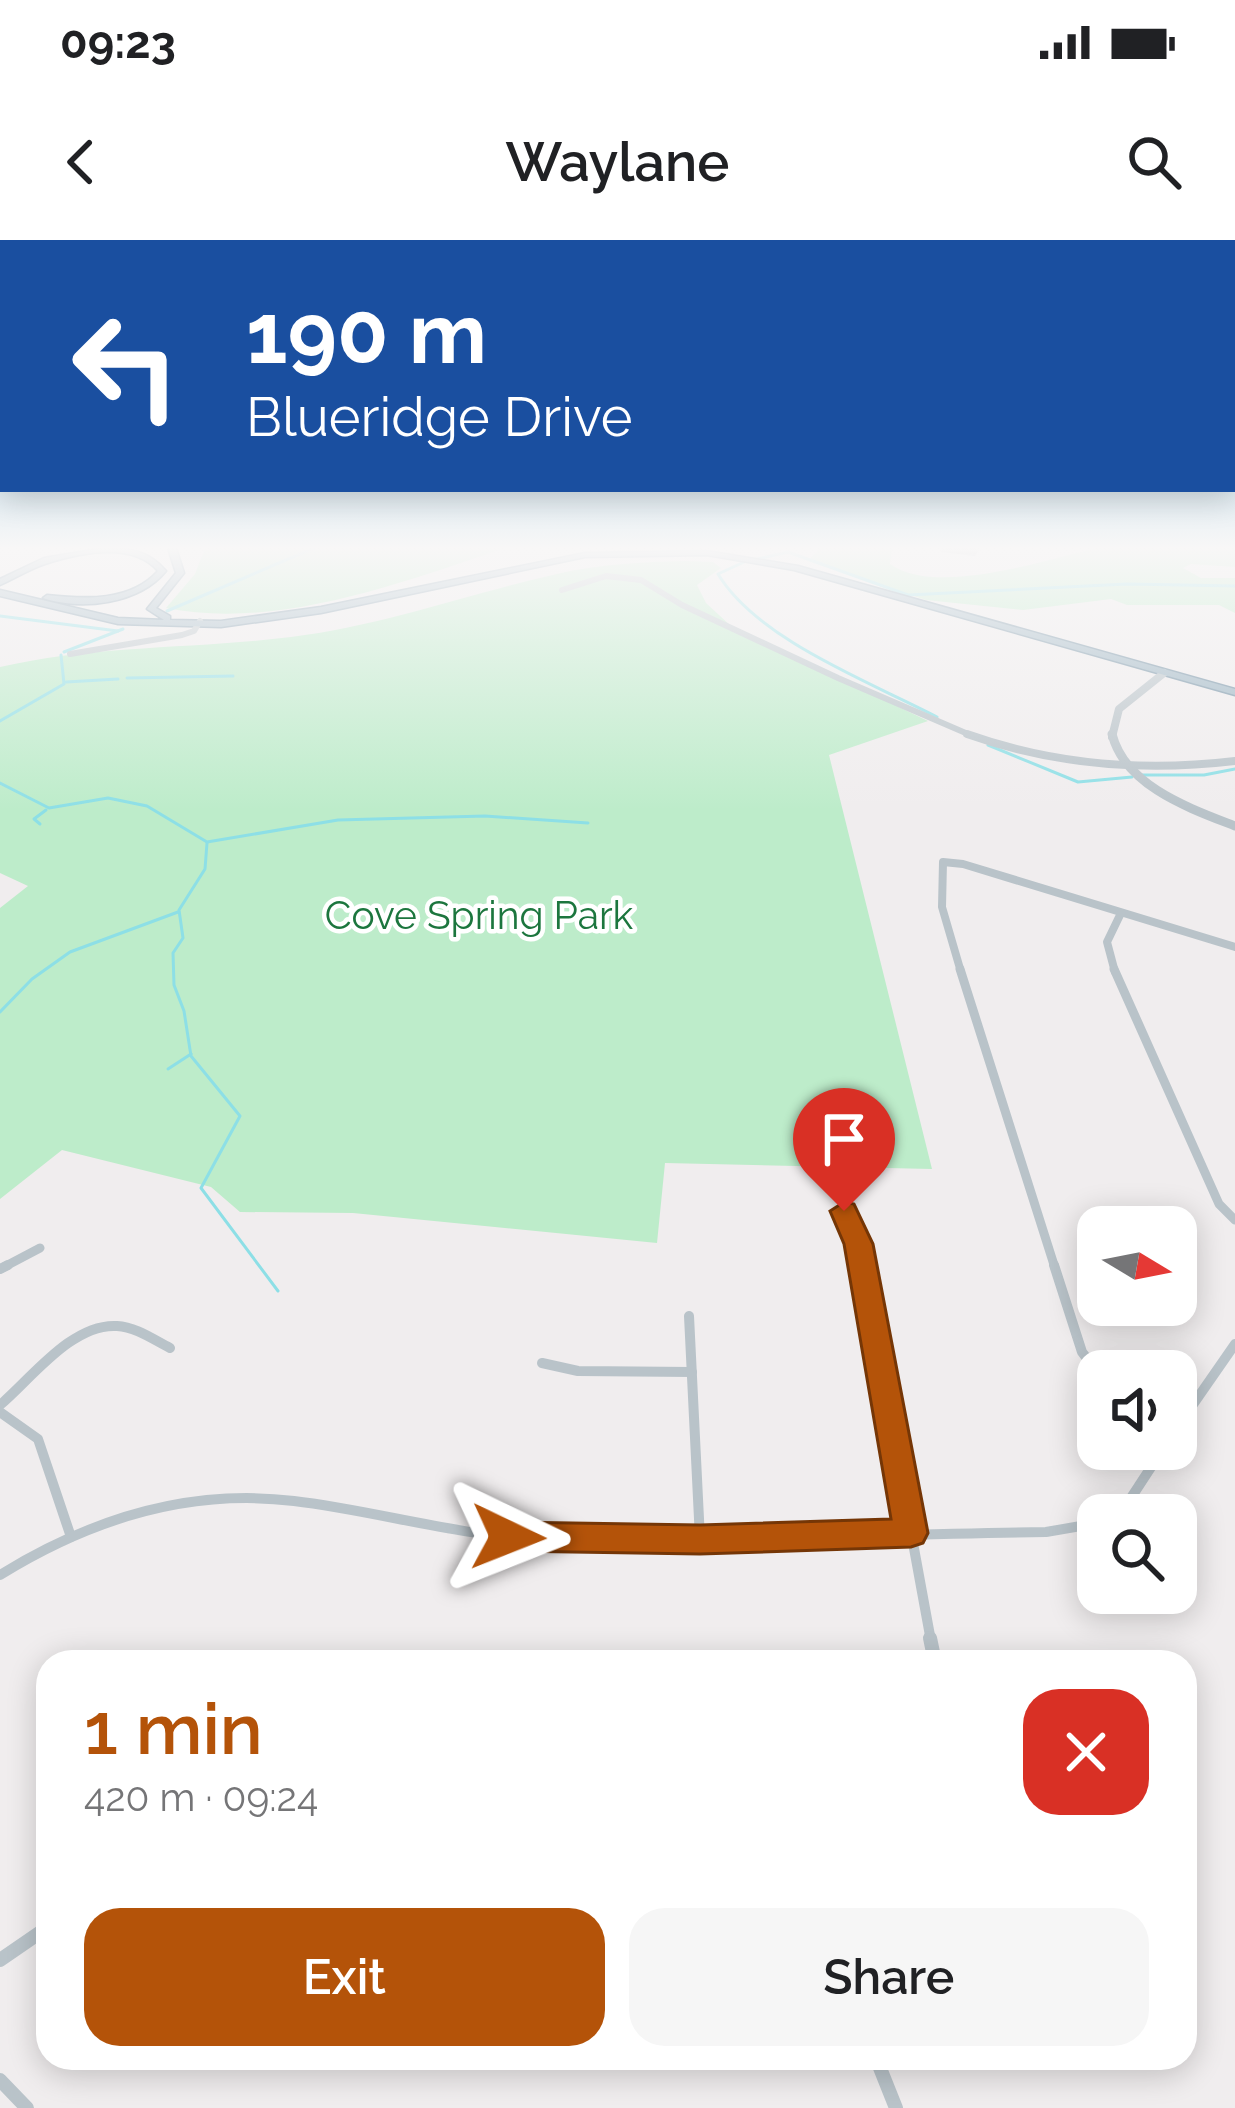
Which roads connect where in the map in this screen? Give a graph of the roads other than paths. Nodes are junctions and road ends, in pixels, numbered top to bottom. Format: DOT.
graph roads {
  1 [pos="179,635"];
  2 [pos="751,635"];
  3 [pos="1031,635"];
  4 [pos="70,654"];
  5 [pos="1164,673"];
  6 [pos="1235,692"];
  7 [pos="1235,761"];
  8 [pos="1130,767"];
  9 [pos="1235,826"];
  10 [pos="1121,913"];
  11 [pos="1235,947"];
  12 [pos="844,1211"];
  13 [pos="1235,1220"];
  14 [pos="40,1248"];
  15 [pos="0,1268"];
  16 [pos="689,1316"];
  17 [pos="1235,1344"];
  18 [pos="170,1348"];
  19 [pos="1081,1350"];
  20 [pos="542,1363"];
  21 [pos="692,1372"];
  22 [pos="1197,1399"];
  23 [pos="0,1409"];
  24 [pos="1077,1526"];
  25 [pos="911,1533"];
  26 [pos="71,1537"];
  27 [pos="700,1539"];
  28 [pos="0,1575"];
  29 [pos="933,1650"];
  30 [pos="36,1935"];
  31 [pos="0,1960"];
  32 [pos="881,2070"];
  33 [pos="0,2080"];
  34 [pos="27,2108"];
  35 [pos="896,2108"];
  1 -- 4 [label="street"];
  2 -- 8 [label="street"];
  3 -- 5 [label="highway"];
  5 -- 6 [label="highway"];
  5 -- 8 [label="street"];
  7 -- 8 [label="street"];
  8 -- 9 [label="street"];
  10 -- 11 [label="street"];
  10 -- 13 [label="street"];
  10 -- 19 [label="street"];
  12 -- 25 [label="street"];
  14 -- 15 [label="street"];
  16 -- 21 [label="street"];
  17 -- 22 [label="street"];
  18 -- 23 [label="street"];
  20 -- 21 [label="street"];
  21 -- 27 [label="street"];
  23 -- 26 [label="street"];
  24 -- 25 [label="street"];
  25 -- 27 [label="street"];
  25 -- 29 [label="street"];
  26 -- 27 [label="street"];
  26 -- 28 [label="street"];
  30 -- 31 [label="street"];
  32 -- 35 [label="street"];
  33 -- 34 [label="street"];
}
